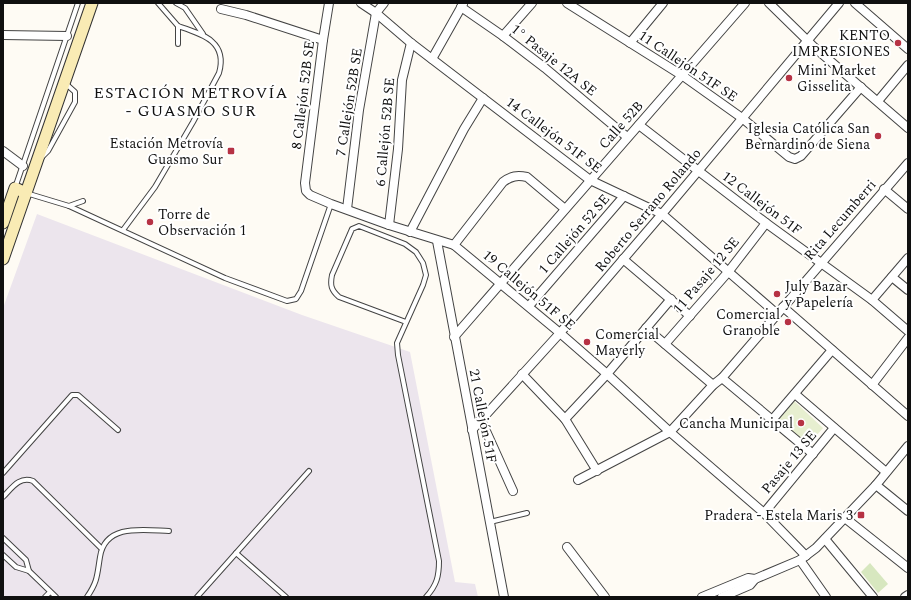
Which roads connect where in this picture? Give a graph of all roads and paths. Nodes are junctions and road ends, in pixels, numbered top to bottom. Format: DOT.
graph roads {
  1 [pos="78,3"];
  2 [pos="92,3"];
  3 [pos="158,3"];
  4 [pos="176,3"];
  5 [pos="329,3"];
  6 [pos="361,3"];
  7 [pos="384,3"];
  8 [pos="532,3"];
  9 [pos="567,3"];
  10 [pos="663,3"];
  11 [pos="745,3"];
  12 [pos="769,3"];
  13 [pos="839,3"];
  14 [pos="855,3"];
  15 [pos="462,5"];
  16 [pos="577,6"];
  17 [pos="221,9"];
  18 [pos="376,13"];
  19 [pos="178,26"];
  20 [pos="204,34"];
  21 [pos="3,35"];
  22 [pos="67,36"];
  23 [pos="503,36"];
  24 [pos="323,40"];
  25 [pos="808,40"];
  26 [pos="411,43"];
  27 [pos="630,43"];
  28 [pos="178,44"];
  29 [pos="908,49"];
  30 [pos="432,59"];
  31 [pos="908,65"];
  32 [pos="682,76"];
  33 [pos="65,82"];
  34 [pos="861,88"];
  35 [pos="483,98"];
  36 [pos="878,101"];
  37 [pos="742,118"];
  38 [pos="639,125"];
  39 [pos="908,128"];
  40 [pos="627,137"];
  41 [pos="3,151"];
  42 [pos="908,163"];
  43 [pos="37,164"];
  44 [pos="22,166"];
  45 [pos="698,171"];
  46 [pos="590,180"];
  47 [pos="15,188"];
  48 [pos="884,189"];
  49 [pos="306,191"];
  50 [pos="26,193"];
  51 [pos="624,196"];
  52 [pos="83,201"];
  53 [pos="331,204"];
  54 [pos="69,206"];
  55 [pos="346,209"];
  56 [pos="565,209"];
  57 [pos="908,209"];
  58 [pos="662,214"];
  59 [pos="3,223"];
  60 [pos="766,223"];
  61 [pos="389,225"];
  62 [pos="123,230"];
  63 [pos="410,232"];
  64 [pos="437,241"];
  65 [pos="454,245"];
  66 [pos="908,258"];
  67 [pos="623,259"];
  68 [pos="3,260"];
  69 [pos="821,263"];
  70 [pos="729,271"];
  71 [pos="892,277"];
  72 [pos="500,283"];
  73 [pos="908,290"];
  74 [pos="670,299"];
  75 [pos="872,300"];
  76 [pos="529,306"];
  77 [pos="783,307"];
  78 [pos="777,314"];
  79 [pos="690,316"];
  80 [pos="406,322"];
  81 [pos="646,328"];
  82 [pos="908,332"];
  83 [pos="560,333"];
  84 [pos="454,337"];
  85 [pos="908,338"];
  86 [pos="665,344"];
  87 [pos="832,350"];
  88 [pos="522,374"];
  89 [pos="608,374"];
  90 [pos="722,378"];
  91 [pos="713,385"];
  92 [pos="872,385"];
  93 [pos="795,394"];
  94 [pos="908,416"];
  95 [pos="565,419"];
  96 [pos="481,420"];
  97 [pos="772,420"];
  98 [pos="834,428"];
  99 [pos="118,430"];
  100 [pos="472,430"];
  101 [pos="670,432"];
  102 [pos="907,450"];
  103 [pos="813,454"];
  104 [pos="308,471"];
  105 [pos="597,471"];
  106 [pos="886,472"];
  107 [pos="3,473"];
  108 [pos="578,480"];
  109 [pos="876,485"];
  110 [pos="513,491"];
  111 [pos="3,497"];
  112 [pos="908,511"];
  113 [pos="527,513"];
  114 [pos="764,513"];
  115 [pos="845,518"];
  116 [pos="490,522"];
  117 [pos="169,531"];
  118 [pos="3,538"];
  119 [pos="825,539"];
  120 [pos="567,547"];
  121 [pos="102,548"];
  122 [pos="236,553"];
  123 [pos="3,555"];
  124 [pos="803,558"];
  125 [pos="908,568"];
  126 [pos="29,571"];
  127 [pos="50,592"];
  128 [pos="908,594"];
  129 [pos="723,595"];
  130 [pos="45,597"];
  131 [pos="56,597"];
  132 [pos="87,597"];
  133 [pos="197,597"];
  134 [pos="286,597"];
  135 [pos="426,597"];
  136 [pos="504,597"];
  137 [pos="605,597"];
  138 [pos="702,597"];
  139 [pos="826,597"];
  140 [pos="873,597"];
  141 [pos="905,597"];
  1 -- 22 [label="lane"];
  2 -- 33 [label="street"];
  3 -- 19 [label="lane"];
  4 -- 20 [label="lane"];
  5 -- 24 [label="street, 8 Callejón 52B SE"];
  6 -- 18 [label="street, 14 Callejón 51F SE"];
  7 -- 18 [label="street, 7 Callejón 52B SE"];
  8 -- 23 [label="street"];
  9 -- 16 [label="street, 11 Callejón 51F SE"];
  10 -- 27 [label="street"];
  11 -- 32 [label="street, Calle 52B"];
  12 -- 25 [label="street"];
  13 -- 25 [label="street, Roberto Serrano Rolando"];
  14 -- 29 [label="street"];
  15 -- 23 [label="street, 1° Pasaje 12A SE"];
  15 -- 30 [label="street"];
  16 -- 27 [label="street, 11 Callejón 51F SE"];
  17 -- 24 [label="street"];
  18 -- 26 [label="street, 14 Callejón 51F SE"];
  18 -- 55 [label="street, 7 Callejón 52B SE"];
  19 -- 20 [label="lane"];
  19 -- 28 [label="lane"];
  20 -- 62 [label="lane"];
  21 -- 22 [label="street"];
  22 -- 44 [label="lane"];
  23 -- 40 [label="street, 1° Pasaje 12A SE"];
  24 -- 49 [label="street, 8 Callejón 52B SE"];
  25 -- 34 [label="street"];
  25 -- 37 [label="street, Roberto Serrano Rolando"];
  26 -- 30 [label="street, 14 Callejón 51F SE"];
  26 -- 61 [label="street, 6 Callejón 52B SE"];
  27 -- 32 [label="street, 11 Callejón 51F SE"];
  30 -- 35 [label="street, 14 Callejón 51F SE"];
  31 -- 36 [label="street"];
  32 -- 37 [label="street, 11 Callejón 51F SE"];
  32 -- 38 [label="street, Calle 52B"];
  33 -- 43 [label="street"];
  33 -- 43 [label="lane"];
  34 -- 36 [label="street"];
  34 -- 37 [label="street, 11 Callejón 51F SE"];
  35 -- 46 [label="street, 14 Callejón 51F SE"];
  35 -- 63 [label="street"];
  36 -- 39 [label="street"];
  37 -- 45 [label="street, Roberto Serrano Rolando"];
  38 -- 40 [label="street, Calle 52B"];
  38 -- 45 [label="street, 12 Callejón 51F"];
  40 -- 46 [label="street, Calle 52B"];
  41 -- 44 [label="street"];
  42 -- 48 [label="street, Rita Lecumberri"];
  43 -- 50 [label="street"];
  44 -- 47 [label="lane"];
  45 -- 58 [label="street, Roberto Serrano Rolando"];
  45 -- 60 [label="street, 12 Callejón 51F"];
  46 -- 51 [label="street, 14 Callejón 51F SE"];
  46 -- 56 [label="street, Calle 52B"];
  47 -- 50 [label="street"];
  47 -- 59 [label="street"];
  48 -- 57 [label="street"];
  48 -- 69 [label="street, Rita Lecumberri"];
  49 -- 53 [label="street, 19 Callejón 51F SE"];
  50 -- 54 [label="lane"];
  50 -- 68 [label="street"];
  51 -- 58 [label="street, 14 Callejón 51F SE"];
  51 -- 76 [label="street, 1 Callejón 52 SE"];
  52 -- 54 [label="lane"];
  53 -- 55 [label="street, 19 Callejón 51F SE"];
  53 -- 62 [label="lane"];
  54 -- 62 [label="lane"];
  55 -- 61 [label="street, 19 Callejón 51F SE"];
  56 -- 65 [label="street"];
  56 -- 72 [label="street, Calle 52B"];
  58 -- 67 [label="street, Roberto Serrano Rolando"];
  58 -- 70 [label="street, 14 Callejón 51F SE"];
  60 -- 69 [label="street, 12 Callejón 51F"];
  60 -- 70 [label="street, 11 Pasaje 12 SE"];
  61 -- 63 [label="street, 19 Callejón 51F SE"];
  63 -- 64 [label="street, 19 Callejón 51F SE"];
  64 -- 65 [label="street, 19 Callejón 51F SE"];
  64 -- 84 [label="street, 21 Callejón 51F"];
  65 -- 72 [label="street, 19 Callejón 51F SE"];
  66 -- 71 [label="street"];
  67 -- 74 [label="street"];
  67 -- 83 [label="street, Roberto Serrano Rolando"];
  69 -- 75 [label="street, 12 Callejón 51F"];
  69 -- 77 [label="street, Rita Lecumberri"];
  70 -- 78 [label="street, 14 Callejón 51F SE"];
  70 -- 79 [label="street, 11 Pasaje 12 SE"];
  71 -- 73 [label="street"];
  71 -- 75 [label="street"];
  72 -- 76 [label="street, 19 Callejón 51F SE"];
  72 -- 84 [label="street, Calle 52B"];
  74 -- 79 [label="street"];
  74 -- 81 [label="street, 11 Pasaje 12 SE"];
  75 -- 82 [label="street, 12 Callejón 51F"];
  76 -- 83 [label="street, 19 Callejón 51F SE"];
  77 -- 78 [label="street, Rita Lecumberri"];
  77 -- 87 [label="street"];
  78 -- 90 [label="street, Rita Lecumberri"];
  79 -- 86 [label="street, 11 Pasaje 12 SE"];
  80 -- 80 [label="lane"];
  80 -- 135 [label="lane"];
  81 -- 86 [label="street"];
  81 -- 89 [label="street, 11 Pasaje 12 SE"];
  83 -- 88 [label="street, Roberto Serrano Rolando"];
  83 -- 89 [label="street, 19 Callejón 51F SE"];
  84 -- 100 [label="street, 21 Callejón 51F"];
  85 -- 92 [label="street"];
  86 -- 91 [label="street"];
  87 -- 92 [label="street"];
  87 -- 93 [label="street"];
  88 -- 95 [label="street"];
  88 -- 96 [label="street, Roberto Serrano Rolando"];
  89 -- 95 [label="street, 11 Pasaje 12 SE"];
  89 -- 101 [label="street, 19 Callejón 51F SE"];
  90 -- 91 [label="street, Rita Lecumberri"];
  90 -- 97 [label="street"];
  91 -- 101 [label="street, Rita Lecumberri"];
  92 -- 94 [label="street"];
  93 -- 97 [label="street"];
  93 -- 98 [label="street"];
  95 -- 105 [label="street"];
  96 -- 100 [label="street, Roberto Serrano Rolando"];
  96 -- 110 [label="street"];
  97 -- 103 [label="street"];
  98 -- 103 [label="street, Pasaje 13 SE"];
  98 -- 106 [label="street"];
  99 -- 107 [label="lane"];
  100 -- 116 [label="street, 21 Callejón 51F"];
  101 -- 105 [label="street, Rita Lecumberri"];
  101 -- 114 [label="street, 19 Callejón 51F SE"];
  102 -- 106 [label="street"];
  103 -- 114 [label="street, Pasaje 13 SE"];
  104 -- 122 [label="lane"];
  105 -- 108 [label="street, Rita Lecumberri"];
  106 -- 109 [label="street"];
  109 -- 112 [label="street"];
  109 -- 115 [label="street"];
  111 -- 121 [label="lane"];
  113 -- 116 [label="lane"];
  114 -- 124 [label="street, 19 Callejón 51F SE"];
  115 -- 119 [label="street"];
  115 -- 125 [label="street"];
  116 -- 136 [label="street, 21 Callejón 51F"];
  117 -- 121 [label="lane"];
  118 -- 126 [label="lane"];
  119 -- 124 [label="street"];
  119 -- 140 [label="street"];
  120 -- 137 [label="street"];
  121 -- 132 [label="lane"];
  122 -- 133 [label="lane"];
  122 -- 134 [label="lane"];
  123 -- 126 [label="lane"];
  124 -- 129 [label="street"];
  124 -- 139 [label="street, 19 Callejón 51F SE"];
  126 -- 127 [label="lane"];
  127 -- 130 [label="lane"];
  127 -- 131 [label="lane"];
  128 -- 141 [label="street"];
  129 -- 138 [label="street"];
}
